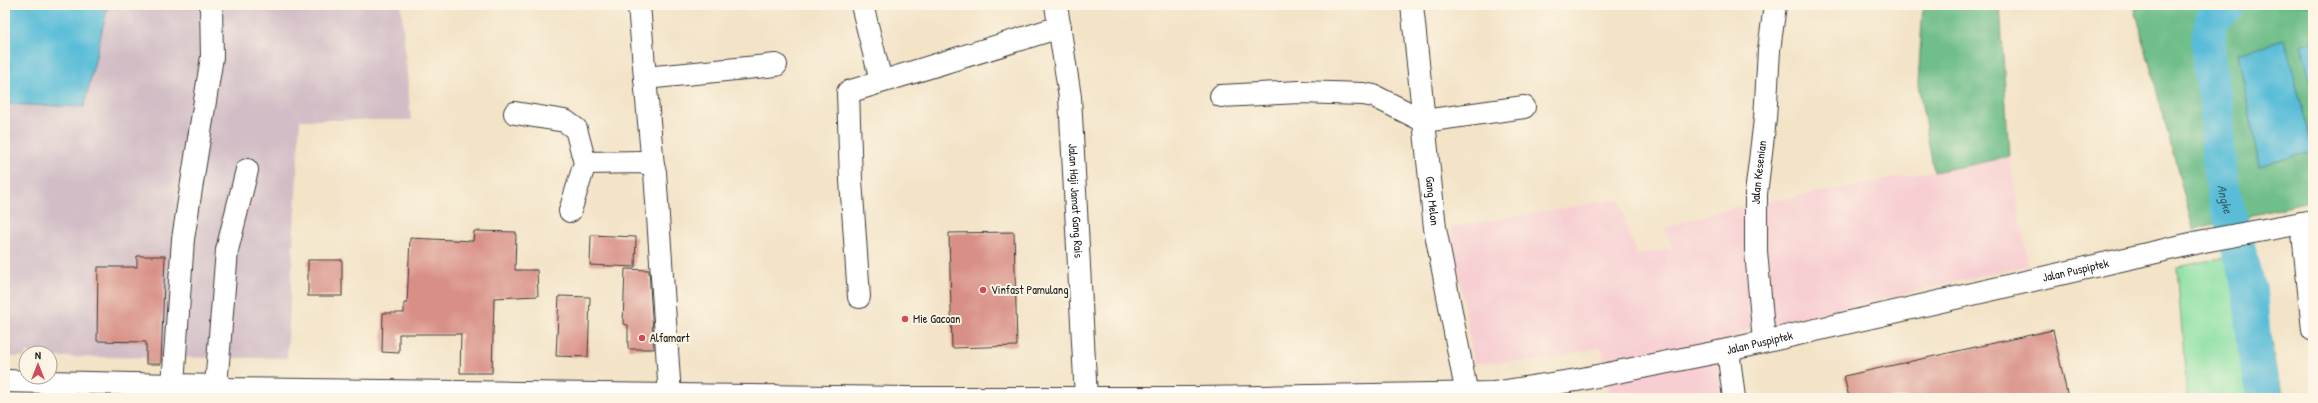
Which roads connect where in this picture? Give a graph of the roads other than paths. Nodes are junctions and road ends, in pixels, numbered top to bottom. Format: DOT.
graph roads {
  1 [pos="211,5"];
  2 [pos="639,5"];
  3 [pos="862,5"];
  4 [pos="1056,5"];
  5 [pos="1412,5"];
  6 [pos="1775,5"];
  7 [pos="1060,26"];
  8 [pos="776,65"];
  9 [pos="645,78"];
  10 [pos="881,81"];
  11 [pos="1221,96"];
  12 [pos="1524,107"];
  13 [pos="515,113"];
  14 [pos="1424,120"];
  15 [pos="585,163"];
  16 [pos="653,166"];
  17 [pos="247,170"];
  18 [pos="570,211"];
  19 [pos="2300,223"];
  20 [pos="859,298"];
  21 [pos="2313,330"];
  22 [pos="1764,341"];
  23 [pos="1728,350"];
  24 [pos="5,381"];
  25 [pos="173,385"];
  26 [pos="225,391"];
  27 [pos="254,394"];
  28 [pos="670,395"];
  29 [pos="1467,395"];
  30 [pos="748,397"];
  31 [pos="1086,398"];
  32 [pos="1734,398"];
  1 -- 25 [label="street"];
  2 -- 9 [label="street"];
  3 -- 10 [label="street"];
  4 -- 7 [label="street, Jalan Haji Jamat Gang Rais"];
  5 -- 14 [label="street, Gang Melon"];
  6 -- 22 [label="street, Jalan Kesenian"];
  7 -- 10 [label="street"];
  7 -- 31 [label="street, Jalan Haji Jamat Gang Rais"];
  8 -- 9 [label="street"];
  9 -- 16 [label="street"];
  10 -- 20 [label="street"];
  11 -- 14 [label="street"];
  12 -- 14 [label="street"];
  13 -- 15 [label="street"];
  14 -- 29 [label="street, Gang Melon"];
  15 -- 16 [label="street"];
  15 -- 18 [label="street"];
  16 -- 28 [label="street"];
  17 -- 26 [label="street"];
  19 -- 21 [label="street"];
  19 -- 22 [label="street, Jalan Puspiptek"];
  22 -- 23 [label="street, Jalan Puspiptek"];
  23 -- 29 [label="street, Jalan Puspiptek"];
  23 -- 32 [label="street"];
  24 -- 25 [label="street, Jalan Puspiptek"];
  25 -- 26 [label="street, Jalan Puspiptek"];
  26 -- 27 [label="street, Jalan Puspiptek"];
  27 -- 28 [label="street, Jalan Puspiptek"];
  28 -- 30 [label="street, Jalan Puspiptek"];
  29 -- 31 [label="street, Jalan Puspiptek"];
  30 -- 31 [label="street, Jalan Puspiptek"];
}
